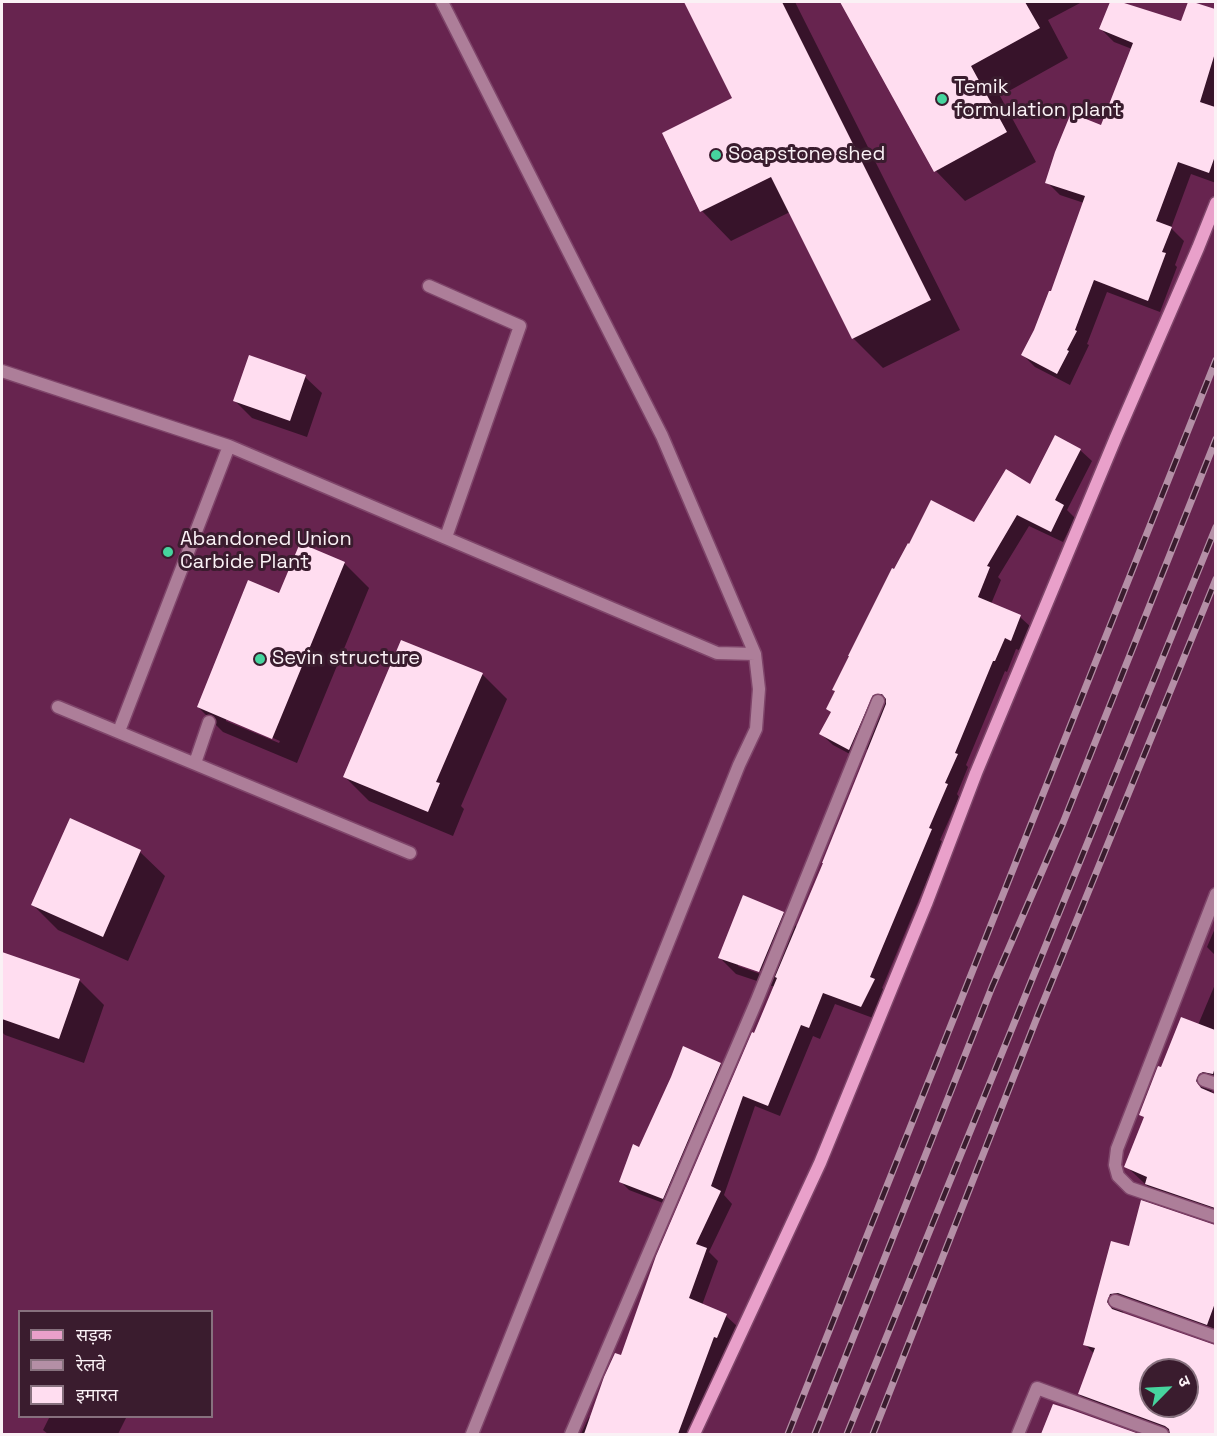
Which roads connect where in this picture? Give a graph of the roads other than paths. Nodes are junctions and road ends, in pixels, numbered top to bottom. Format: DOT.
graph roads {
  1 [pos="442,2"];
  2 [pos="1215,203"];
  3 [pos="429,286"];
  4 [pos="2,371"];
  5 [pos="229,446"];
  6 [pos="446,537"];
  7 [pos="755,654"];
  8 [pos="878,701"];
  9 [pos="58,707"];
  10 [pos="209,722"];
  11 [pos="119,731"];
  12 [pos="195,763"];
  13 [pos="410,853"];
  14 [pos="1215,894"];
  15 [pos="1215,1217"];
  16 [pos="1115,1301"];
  17 [pos="1215,1337"];
  18 [pos="472,1434"];
  19 [pos="571,1434"];
  20 [pos="694,1434"];
  21 [pos="1018,1434"];
  22 [pos="1162,1434"];
  1 -- 7 [label="street"];
  2 -- 20 [label="street"];
  3 -- 6 [label="street"];
  4 -- 5 [label="street"];
  5 -- 6 [label="street"];
  5 -- 11 [label="street"];
  6 -- 7 [label="street"];
  7 -- 18 [label="street"];
  8 -- 19 [label="street"];
  9 -- 11 [label="street"];
  10 -- 12 [label="street"];
  11 -- 12 [label="street"];
  12 -- 13 [label="street"];
  14 -- 15 [label="street"];
  16 -- 17 [label="street"];
  21 -- 22 [label="street"];
}
